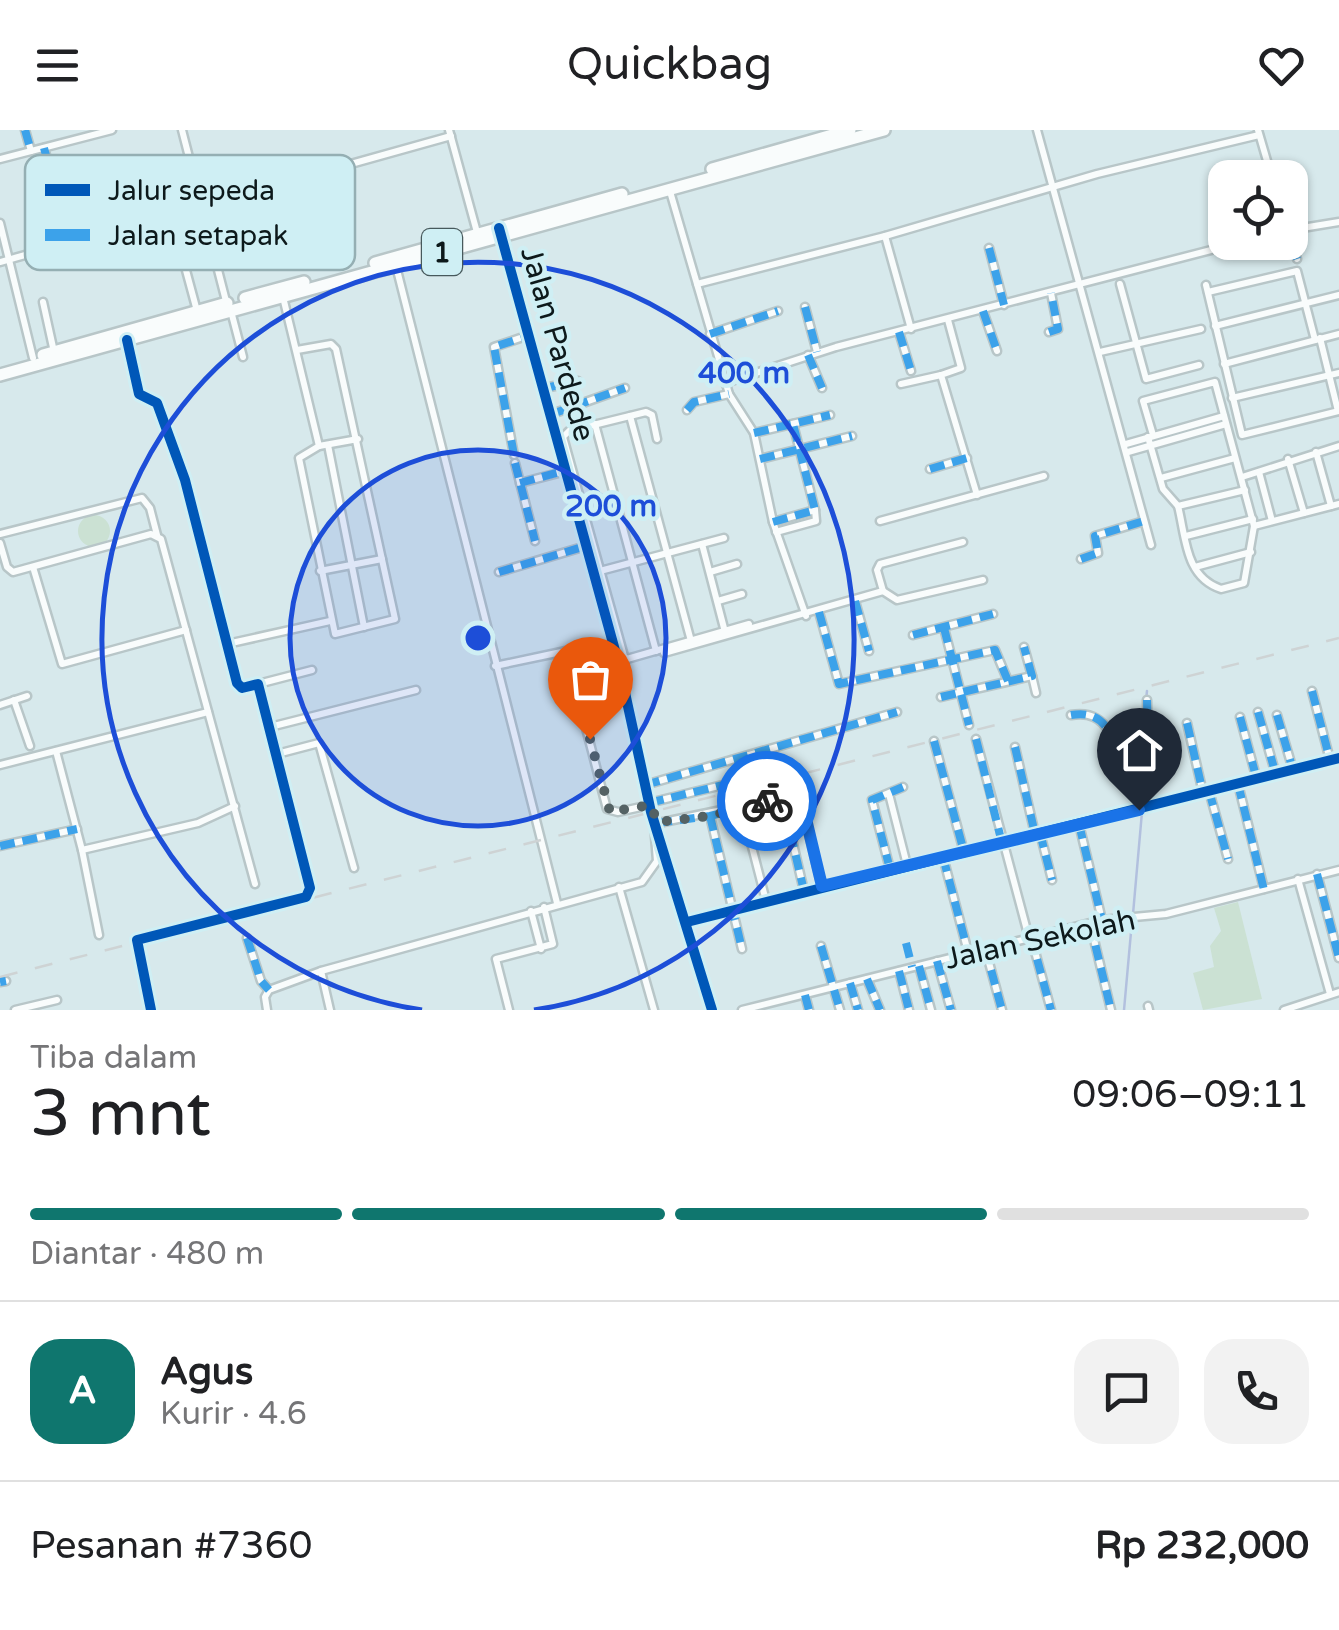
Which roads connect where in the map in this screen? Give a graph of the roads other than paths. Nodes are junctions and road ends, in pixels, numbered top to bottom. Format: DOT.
graph roads {
  1 [pos="25,130"];
  2 [pos="112,130"];
  3 [pos="182,130"];
  4 [pos="850,130"];
  5 [pos="884,130"];
  6 [pos="1037,130"];
  7 [pos="1259,132"];
  8 [pos="450,133"];
  9 [pos="864,133"];
  10 [pos="806,141"];
  11 [pos="44,148"];
  12 [pos="31,151"];
  13 [pos="46,155"];
  14 [pos="188,155"];
  15 [pos="0,159"];
  16 [pos="355,160"];
  17 [pos="1267,160"];
  18 [pos="1055,187"];
  19 [pos="669,188"];
  20 [pos="0,222"];
  21 [pos="1339,222"];
  22 [pos="1308,229"];
  23 [pos="500,232"];
  24 [pos="886,236"];
  25 [pos="479,238"];
  26 [pos="989,248"];
  27 [pos="1208,251"];
  28 [pos="25,254"];
  29 [pos="10,258"];
  30 [pos="0,262"];
  31 [pos="396,266"];
  32 [pos="186,270"];
  33 [pos="219,270"];
  34 [pos="697,284"];
  35 [pos="1081,284"];
  36 [pos="1120,284"];
  37 [pos="282,292"];
  38 [pos="1051,293"];
  39 [pos="1339,295"];
  40 [pos="42,302"];
  41 [pos="1306,303"];
  42 [pos="804,306"];
  43 [pos="1004,306"];
  44 [pos="229,308"];
  45 [pos="778,310"];
  46 [pos="197,311"];
  47 [pos="983,311"];
  48 [pos="948,320"];
  49 [pos="1215,326"];
  50 [pos="910,329"];
  51 [pos="1202,329"];
  52 [pos="900,332"];
  53 [pos="1049,332"];
  54 [pos="710,334"];
  55 [pos="1339,334"];
  56 [pos="531,335"];
  57 [pos="1317,339"];
  58 [pos="127,340"];
  59 [pos="1134,344"];
  60 [pos="297,350"];
  61 [pos="997,351"];
  62 [pos="54,352"];
  63 [pos="1100,352"];
  64 [pos="812,354"];
  65 [pos="242,356"];
  66 [pos="34,358"];
  67 [pos="1224,364"];
  68 [pos="1198,366"];
  69 [pos="0,367"];
  70 [pos="911,371"];
  71 [pos="1335,374"];
  72 [pos="0,375"];
  73 [pos="940,375"];
  74 [pos="578,381"];
  75 [pos="725,384"];
  76 [pos="901,384"];
  77 [pos="546,388"];
  78 [pos="625,388"];
  79 [pos="822,388"];
  80 [pos="729,394"];
  81 [pos="1232,398"];
  82 [pos="687,410"];
  83 [pos="1339,411"];
  84 [pos="552,414"];
  85 [pos="830,415"];
  86 [pos="630,416"];
  87 [pos="1225,420"];
  88 [pos="595,424"];
  89 [pos="792,424"];
  90 [pos="754,433"];
  91 [pos="852,436"];
  92 [pos="358,438"];
  93 [pos="657,439"];
  94 [pos="1151,439"];
  95 [pos="323,446"];
  96 [pos="1339,446"];
  97 [pos="800,448"];
  98 [pos="1127,448"];
  99 [pos="1316,452"];
  100 [pos="967,458"];
  101 [pos="1235,458"];
  102 [pos="760,459"];
  103 [pos="1288,459"];
  104 [pos="930,469"];
  105 [pos="567,470"];
  106 [pos="1259,472"];
  107 [pos="1044,476"];
  108 [pos="1242,477"];
  109 [pos="1160,478"];
  110 [pos="520,483"];
  111 [pos="1245,490"];
  112 [pos="977,495"];
  113 [pos="1335,505"];
  114 [pos="1178,506"];
  115 [pos="815,510"];
  116 [pos="1304,513"];
  117 [pos="1144,521"];
  118 [pos="1272,521"];
  119 [pos="772,522"];
  120 [pos="880,522"];
  121 [pos="1253,523"];
  122 [pos="776,532"];
  123 [pos="0,534"];
  124 [pos="157,535"];
  125 [pos="1186,536"];
  126 [pos="724,538"];
  127 [pos="0,542"];
  128 [pos="535,542"];
  129 [pos="963,542"];
  130 [pos="702,544"];
  131 [pos="1151,545"];
  132 [pos="586,546"];
  133 [pos="1250,552"];
  134 [pos="667,553"];
  135 [pos="1081,558"];
  136 [pos="382,559"];
  137 [pos="634,562"];
  138 [pos="737,564"];
  139 [pos="352,565"];
  140 [pos="33,566"];
  141 [pos="1196,568"];
  142 [pos="320,570"];
  143 [pos="499,572"];
  144 [pos="596,572"];
  145 [pos="710,572"];
  146 [pos="983,580"];
  147 [pos="883,592"];
  148 [pos="742,594"];
  149 [pos="718,601"];
  150 [pos="856,601"];
  151 [pos="819,612"];
  152 [pos="993,614"];
  153 [pos="806,616"];
  154 [pos="330,621"];
  155 [pos="749,624"];
  156 [pos="364,627"];
  157 [pos="944,628"];
  158 [pos="186,630"];
  159 [pos="725,632"];
  160 [pos="912,634"];
  161 [pos="691,642"];
  162 [pos="227,644"];
  163 [pos="1024,647"];
  164 [pos="656,651"];
  165 [pos="870,651"];
  166 [pos="953,662"];
  167 [pos="619,665"];
  168 [pos="495,666"];
  169 [pos="312,670"];
  170 [pos="1032,676"];
  171 [pos="1008,681"];
  172 [pos="258,684"];
  173 [pos="416,690"];
  174 [pos="961,692"];
  175 [pos="1312,692"];
  176 [pos="1036,693"];
  177 [pos="26,696"];
  178 [pos="942,697"];
  179 [pos="14,700"];
  180 [pos="1147,700"];
  181 [pos="0,705"];
  182 [pos="208,712"];
  183 [pos="896,712"];
  184 [pos="1258,712"];
  185 [pos="1071,715"];
  186 [pos="1277,715"];
  187 [pos="1240,717"];
  188 [pos="1187,722"];
  189 [pos="969,725"];
  190 [pos="270,727"];
  191 [pos="976,739"];
  192 [pos="934,741"];
  193 [pos="30,746"];
  194 [pos="1014,747"];
  195 [pos="56,751"];
  196 [pos="277,754"];
  197 [pos="1339,758"];
  198 [pos="1330,760"];
  199 [pos="0,764"];
  200 [pos="1293,770"];
  201 [pos="1276,775"];
  202 [pos="1257,780"];
  203 [pos="738,781"];
  204 [pos="1238,784"];
  205 [pos="646,786"];
  206 [pos="903,787"];
  207 [pos="781,792"];
  208 [pos="1206,792"];
  209 [pos="889,794"];
  210 [pos="649,804"];
  211 [pos="235,806"];
  212 [pos="742,808"];
  213 [pos="1142,809"];
  214 [pos="710,816"];
  215 [pos="658,822"];
  216 [pos="1078,824"];
  217 [pos="77,830"];
  218 [pos="1038,834"];
  219 [pos="812,838"];
  220 [pos="793,842"];
  221 [pos="1002,843"];
  222 [pos="0,846"];
  223 [pos="82,850"];
  224 [pos="964,852"];
  225 [pos="943,858"];
  226 [pos="1228,859"];
  227 [pos="907,865"];
  228 [pos="354,868"];
  229 [pos="890,869"];
  230 [pos="1339,870"];
  231 [pos="1317,874"];
  232 [pos="1298,879"];
  233 [pos="1052,880"];
  234 [pos="255,884"];
  235 [pos="822,886"];
  236 [pos="619,887"];
  237 [pos="1264,890"];
  238 [pos="804,891"];
  239 [pos="766,901"];
  240 [pos="557,904"];
  241 [pos="544,908"];
  242 [pos="732,910"];
  243 [pos="531,911"];
  244 [pos="1102,920"];
  245 [pos="687,922"];
  246 [pos="1090,923"];
  247 [pos="99,935"];
  248 [pos="247,938"];
  249 [pos="1030,938"];
  250 [pos="821,946"];
  251 [pos="985,948"];
  252 [pos="541,949"];
  253 [pos="742,949"];
  254 [pos="968,952"];
  255 [pos="1339,958"];
  256 [pos="938,961"];
  257 [pos="919,966"];
  258 [pos="899,970"];
  259 [pos="321,971"];
  260 [pos="867,979"];
  261 [pos="850,983"];
  262 [pos="833,987"];
  263 [pos="269,990"];
  264 [pos="1339,992"];
  265 [pos="805,994"];
  266 [pos="1330,994"];
  267 [pos="56,1000"];
  268 [pos="769,1007"];
  269 [pos="14,1010"];
  270 [pos="151,1010"];
  271 [pos="267,1010"];
  272 [pos="330,1010"];
  273 [pos="509,1010"];
  274 [pos="654,1010"];
  275 [pos="712,1010"];
  276 [pos="742,1010"];
  277 [pos="809,1010"];
  278 [pos="840,1010"];
  279 [pos="858,1010"];
  280 [pos="880,1010"];
  281 [pos="909,1010"];
  282 [pos="931,1010"];
  283 [pos="951,1010"];
  284 [pos="1002,1010"];
  285 [pos="1051,1010"];
  286 [pos="1111,1010"];
  287 [pos="1284,1010"];
  1 -- 12 [label="street"];
  2 -- 11 [label="street"];
  3 -- 14 [label="street"];
  4 -- 10 [label="highway, 1"];
  5 -- 9 [label="highway, 1"];
  6 -- 18 [label="street"];
  7 -- 17 [label="street"];
  7 -- 18 [label="street"];
  8 -- 16 [label="street"];
  8 -- 25 [label="street"];
  9 -- 10 [label="highway, 1"];
  10 -- 19 [label="highway, 1"];
  10 -- 23 [label="highway, 1"];
  11 -- 12 [label="street"];
  11 -- 13 [label="street"];
  12 -- 15 [label="street"];
  18 -- 24 [label="street"];
  18 -- 35 [label="street"];
  19 -- 23 [label="highway, 1"];
  19 -- 34 [label="street"];
  20 -- 29 [label="street"];
  21 -- 22 [label="street"];
  23 -- 25 [label="highway, 1"];
  23 -- 56 [label="street, Jalan Pardede"];
  24 -- 34 [label="street"];
  24 -- 50 [label="street"];
  25 -- 31 [label="highway, 1"];
  25 -- 37 [label="highway, 1"];
  26 -- 43 [label="street"];
  27 -- 35 [label="street"];
  28 -- 29 [label="street"];
  29 -- 30 [label="street"];
  29 -- 66 [label="street"];
  31 -- 37 [label="highway, 1"];
  31 -- 168 [label="street"];
  32 -- 46 [label="street"];
  33 -- 44 [label="street"];
  34 -- 54 [label="street"];
  35 -- 38 [label="street"];
  35 -- 63 [label="street"];
  36 -- 59 [label="street"];
  37 -- 44 [label="highway, 1"];
  37 -- 60 [label="street"];
  38 -- 43 [label="street"];
  38 -- 53 [label="street"];
  39 -- 41 [label="street"];
  40 -- 62 [label="street"];
  41 -- 49 [label="street"];
  41 -- 49 [label="street"];
  41 -- 57 [label="street"];
  42 -- 64 [label="street"];
  43 -- 47 [label="street"];
  44 -- 46 [label="highway, 1"];
  44 -- 58 [label="highway, 1"];
  44 -- 65 [label="street"];
  45 -- 54 [label="street"];
  46 -- 62 [label="highway, 1"];
  47 -- 48 [label="street"];
  47 -- 61 [label="street"];
  48 -- 50 [label="street"];
  48 -- 73 [label="street"];
  49 -- 67 [label="street"];
  50 -- 52 [label="street"];
  51 -- 59 [label="street"];
  52 -- 64 [label="street"];
  52 -- 70 [label="street"];
  54 -- 75 [label="street"];
  55 -- 57 [label="street"];
  56 -- 77 [label="street, Jalan Pardede"];
  56 -- 110 [label="street"];
  57 -- 67 [label="street"];
  57 -- 71 [label="street"];
  58 -- 72 [label="highway, 1"];
  58 -- 162 [label="street"];
  59 -- 63 [label="street"];
  59 -- 68 [label="street"];
  60 -- 92 [label="street"];
  60 -- 95 [label="street"];
  62 -- 66 [label="highway, 1"];
  63 -- 98 [label="street"];
  64 -- 75 [label="street"];
  64 -- 79 [label="street"];
  66 -- 69 [label="highway, 1"];
  67 -- 81 [label="street"];
  71 -- 81 [label="street"];
  71 -- 83 [label="street"];
  73 -- 76 [label="street"];
  73 -- 100 [label="street"];
  74 -- 77 [label="street"];
  75 -- 80 [label="street"];
  77 -- 84 [label="street, Jalan Pardede"];
  78 -- 84 [label="street"];
  80 -- 82 [label="street"];
  80 -- 90 [label="street"];
  81 -- 83 [label="street"];
  84 -- 105 [label="street, Jalan Pardede"];
  85 -- 89 [label="street"];
  86 -- 88 [label="street"];
  86 -- 93 [label="street"];
  86 -- 134 [label="street"];
  87 -- 94 [label="street"];
  87 -- 94 [label="street"];
  87 -- 101 [label="street"];
  88 -- 137 [label="street"];
  88 -- 144 [label="street"];
  89 -- 90 [label="street"];
  89 -- 97 [label="street"];
  90 -- 102 [label="street"];
  91 -- 97 [label="street"];
  92 -- 95 [label="street"];
  92 -- 136 [label="street"];
  94 -- 98 [label="street"];
  94 -- 109 [label="street"];
  95 -- 139 [label="street"];
  95 -- 142 [label="street"];
  96 -- 99 [label="street"];
  97 -- 102 [label="street"];
  97 -- 115 [label="street"];
  98 -- 117 [label="street"];
  99 -- 103 [label="street"];
  99 -- 113 [label="street"];
  100 -- 104 [label="street"];
  100 -- 112 [label="street"];
  101 -- 108 [label="street"];
  101 -- 109 [label="street"];
  102 -- 119 [label="street"];
  103 -- 106 [label="street"];
  103 -- 116 [label="street"];
  105 -- 110 [label="street"];
  105 -- 132 [label="street, Jalan Pardede"];
  106 -- 108 [label="street"];
  106 -- 118 [label="street"];
  107 -- 112 [label="street"];
  108 -- 111 [label="street"];
  109 -- 114 [label="street"];
  110 -- 128 [label="street"];
  111 -- 114 [label="street"];
  111 -- 121 [label="street"];
  112 -- 120 [label="street"];
  113 -- 116 [label="street"];
  114 -- 125 [label="street"];
  115 -- 119 [label="street"];
  115 -- 122 [label="street"];
  116 -- 118 [label="street"];
  117 -- 131 [label="street"];
  117 -- 135 [label="street"];
  118 -- 121 [label="street"];
  119 -- 122 [label="street"];
  121 -- 125 [label="street"];
  121 -- 133 [label="street"];
  122 -- 153 [label="street"];
  123 -- 124 [label="street"];
  124 -- 140 [label="street"];
  124 -- 158 [label="street"];
  125 -- 141 [label="street"];
  126 -- 130 [label="street"];
  127 -- 140 [label="street"];
  129 -- 147 [label="street"];
  130 -- 134 [label="street"];
  130 -- 145 [label="street"];
  132 -- 143 [label="street"];
  132 -- 144 [label="street, Jalan Pardede"];
  133 -- 141 [label="street"];
  133 -- 141 [label="street"];
  134 -- 137 [label="street"];
  134 -- 161 [label="street"];
  136 -- 139 [label="street"];
  136 -- 156 [label="street"];
  137 -- 144 [label="street"];
  137 -- 164 [label="street"];
  138 -- 145 [label="street"];
  139 -- 142 [label="street"];
  139 -- 156 [label="street"];
  140 -- 158 [label="street"];
  142 -- 154 [label="street"];
  144 -- 164 [label="street"];
  144 -- 167 [label="street, Jalan Pardede"];
  145 -- 149 [label="street"];
  146 -- 147 [label="street"];
  147 -- 150 [label="street"];
  148 -- 149 [label="street"];
  149 -- 159 [label="street"];
  150 -- 151 [label="street"];
  150 -- 165 [label="street"];
  151 -- 153 [label="street"];
  151 -- 166 [label="street"];
  152 -- 157 [label="street"];
  153 -- 167 [label="street"];
  154 -- 156 [label="street"];
  154 -- 162 [label="street"];
  155 -- 159 [label="street"];
  157 -- 160 [label="street"];
  157 -- 166 [label="street"];
  158 -- 182 [label="street"];
  159 -- 161 [label="street"];
  161 -- 164 [label="street"];
  162 -- 172 [label="street"];
  163 -- 170 [label="street"];
  166 -- 171 [label="street"];
  166 -- 174 [label="street"];
  167 -- 205 [label="street, Jalan Pardede"];
  168 -- 210 [label="street"];
  168 -- 240 [label="street"];
  169 -- 172 [label="street"];
  170 -- 171 [label="street"];
  170 -- 176 [label="street"];
  171 -- 174 [label="street"];
  172 -- 190 [label="street"];
  173 -- 190 [label="street"];
  174 -- 178 [label="street"];
  174 -- 189 [label="street"];
  175 -- 198 [label="street"];
  177 -- 179 [label="street"];
  179 -- 181 [label="street"];
  179 -- 193 [label="street"];
  180 -- 213 [label="street"];
  182 -- 195 [label="street"];
  182 -- 211 [label="street"];
  183 -- 205 [label="street"];
  184 -- 201 [label="street"];
  185 -- 213 [label="street"];
  186 -- 200 [label="street"];
  187 -- 202 [label="street"];
  188 -- 208 [label="street"];
  190 -- 196 [label="street"];
  191 -- 221 [label="street"];
  192 -- 224 [label="street"];
  194 -- 218 [label="street"];
  195 -- 199 [label="street"];
  195 -- 217 [label="street"];
  196 -- 228 [label="street"];
  196 -- 270 [label="street"];
  197 -- 198 [label="street"];
  198 -- 200 [label="street"];
  200 -- 201 [label="street"];
  201 -- 202 [label="street"];
  202 -- 204 [label="street"];
  203 -- 210 [label="street"];
  204 -- 208 [label="street"];
  204 -- 237 [label="street"];
  205 -- 210 [label="street, Jalan Pardede"];
  206 -- 209 [label="street"];
  207 -- 212 [label="street"];
  207 -- 219 [label="street"];
  207 -- 220 [label="street"];
  208 -- 213 [label="street"];
  208 -- 226 [label="street"];
  209 -- 227 [label="street"];
  209 -- 229 [label="street"];
  210 -- 215 [label="street, Jalan Pardede"];
  211 -- 223 [label="street"];
  211 -- 234 [label="street"];
  212 -- 214 [label="street"];
  212 -- 239 [label="street"];
  213 -- 216 [label="street"];
  214 -- 215 [label="street"];
  214 -- 242 [label="street"];
  215 -- 236 [label="street"];
  215 -- 245 [label="street, Jalan Pardede"];
  216 -- 218 [label="street"];
  216 -- 244 [label="street"];
  217 -- 222 [label="street"];
  217 -- 223 [label="street"];
  218 -- 221 [label="street"];
  218 -- 233 [label="street"];
  219 -- 220 [label="street"];
  219 -- 235 [label="street"];
  220 -- 238 [label="street"];
  221 -- 224 [label="street"];
  221 -- 249 [label="street"];
  223 -- 247 [label="street"];
  224 -- 225 [label="street"];
  225 -- 227 [label="street"];
  225 -- 254 [label="street"];
  227 -- 229 [label="street"];
  229 -- 235 [label="street"];
  230 -- 231 [label="street, Jalan Sekolah"];
  231 -- 232 [label="street, Jalan Sekolah"];
  231 -- 255 [label="street"];
  232 -- 237 [label="street, Jalan Sekolah"];
  232 -- 266 [label="street"];
  235 -- 238 [label="street"];
  236 -- 240 [label="street"];
  236 -- 274 [label="street"];
  237 -- 244 [label="street, Jalan Sekolah"];
  238 -- 239 [label="street"];
  239 -- 242 [label="street"];
  240 -- 241 [label="street"];
  241 -- 243 [label="street"];
  241 -- 252 [label="street"];
  242 -- 245 [label="street"];
  242 -- 253 [label="street"];
  243 -- 252 [label="street"];
  243 -- 259 [label="street"];
  244 -- 246 [label="street, Jalan Sekolah"];
  245 -- 275 [label="street, Jalan Pardede"];
  246 -- 249 [label="street, Jalan Sekolah"];
  246 -- 286 [label="street"];
  248 -- 263 [label="street"];
  249 -- 251 [label="street, Jalan Sekolah"];
  249 -- 285 [label="street"];
  250 -- 262 [label="street"];
  251 -- 254 [label="street, Jalan Sekolah"];
  251 -- 284 [label="street"];
  252 -- 273 [label="street"];
  254 -- 256 [label="street, Jalan Sekolah"];
  256 -- 257 [label="street, Jalan Sekolah"];
  256 -- 283 [label="street"];
  257 -- 258 [label="street, Jalan Sekolah"];
  257 -- 282 [label="street"];
  258 -- 260 [label="street, Jalan Sekolah"];
  258 -- 281 [label="street"];
  259 -- 263 [label="street"];
  259 -- 272 [label="street"];
  260 -- 261 [label="street, Jalan Sekolah"];
  260 -- 280 [label="street"];
  261 -- 262 [label="street, Jalan Sekolah"];
  261 -- 279 [label="street"];
  262 -- 265 [label="street, Jalan Sekolah"];
  262 -- 278 [label="street"];
  263 -- 271 [label="street"];
  264 -- 266 [label="street"];
  265 -- 268 [label="street, Jalan Sekolah"];
  265 -- 277 [label="street"];
  266 -- 287 [label="street"];
  267 -- 269 [label="street"];
  268 -- 276 [label="street, Jalan Sekolah"];
}
